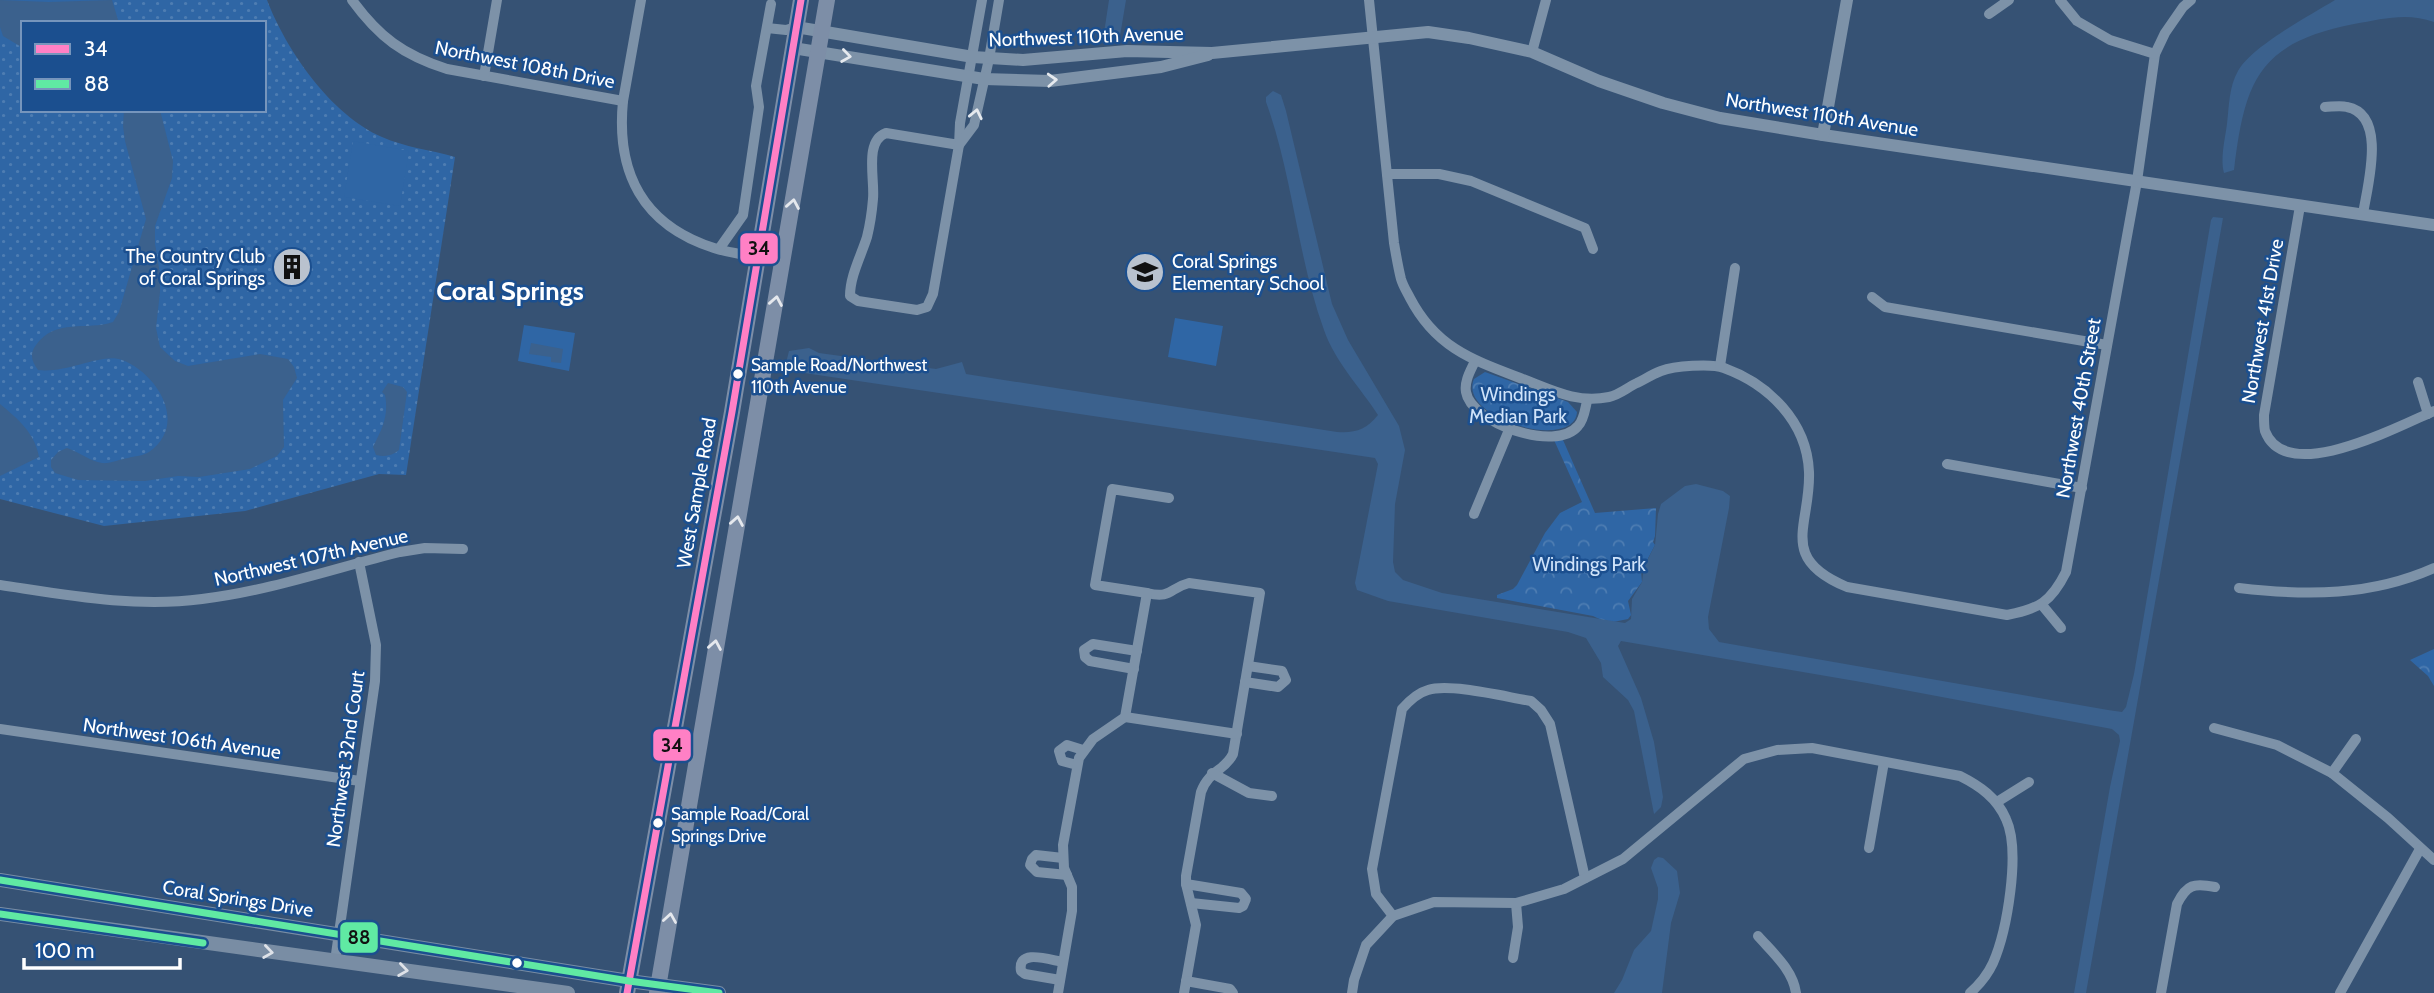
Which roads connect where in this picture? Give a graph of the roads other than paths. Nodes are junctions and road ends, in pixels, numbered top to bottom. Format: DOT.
graph roads {
  1 [pos="352,0"];
  2 [pos="497,0"];
  3 [pos="640,0"];
  4 [pos="801,0"];
  5 [pos="827,0"];
  6 [pos="982,0"];
  7 [pos="999,0"];
  8 [pos="1369,0"];
  9 [pos="1546,0"];
  10 [pos="1847,0"];
  11 [pos="2009,0"];
  12 [pos="2060,0"];
  13 [pos="2191,0"];
  14 [pos="771,4"];
  15 [pos="1989,14"];
  16 [pos="796,27"];
  17 [pos="767,28"];
  18 [pos="822,31"];
  19 [pos="1373,37"];
  20 [pos="793,48"];
  21 [pos="1532,51"];
  22 [pos="819,52"];
  23 [pos="1212,53"];
  24 [pos="2155,54"];
  25 [pos="973,57"];
  26 [pos="989,59"];
  27 [pos="484,76"];
  28 [pos="968,76"];
  29 [pos="984,79"];
  30 [pos="623,101"];
  31 [pos="2325,107"];
  32 [pos="1823,135"];
  33 [pos="959,145"];
  34 [pos="1387,174"];
  35 [pos="2137,181"];
  36 [pos="2300,206"];
  37 [pos="2363,214"];
  38 [pos="2434,225"];
  39 [pos="1593,248"];
  40 [pos="719,249"];
  41 [pos="757,256"];
  42 [pos="783,260"];
  43 [pos="1735,268"];
  44 [pos="1872,297"];
  45 [pos="2107,345"];
  46 [pos="1475,360"];
  47 [pos="1720,366"];
  48 [pos="2418,382"];
  49 [pos="1587,401"];
  50 [pos="2431,412"];
  51 [pos="1509,430"];
  52 [pos="1948,464"];
  53 [pos="2082,488"];
  54 [pos="1169,498"];
  55 [pos="1474,514"];
  56 [pos="463,548"];
  57 [pos="359,562"];
  58 [pos="2434,568"];
  59 [pos="0,585"];
  60 [pos="2239,588"];
  61 [pos="1147,593"];
  62 [pos="2042,605"];
  63 [pos="2062,628"];
  64 [pos="1137,652"];
  65 [pos="1248,666"];
  66 [pos="1134,669"];
  67 [pos="1245,682"];
  68 [pos="1125,717"];
  69 [pos="2214,728"];
  70 [pos="0,729"];
  71 [pos="1237,734"];
  72 [pos="2356,739"];
  73 [pos="1083,750"];
  74 [pos="1884,762"];
  75 [pos="1077,765"];
  76 [pos="2332,773"];
  77 [pos="1212,774"];
  78 [pos="360,781"];
  79 [pos="2029,782"];
  80 [pos="1272,796"];
  81 [pos="1997,802"];
  82 [pos="1869,848"];
  83 [pos="2420,849"];
  84 [pos="1063,858"];
  85 [pos="2434,860"];
  86 [pos="1067,875"];
  87 [pos="1585,878"];
  88 [pos="0,880"];
  89 [pos="1186,884"];
  90 [pos="2215,887"];
  91 [pos="1191,903"];
  92 [pos="1516,903"];
  93 [pos="0,914"];
  94 [pos="1393,916"];
  95 [pos="340,934"];
  96 [pos="1758,936"];
  97 [pos="1513,958"];
  98 [pos="335,961"];
  99 [pos="1063,962"];
  100 [pos="1060,979"];
  101 [pos="1186,981"];
  102 [pos="628,987"];
  103 [pos="658,989"];
  104 [pos="568,993"];
  105 [pos="719,993"];
  106 [pos="1058,993"];
  107 [pos="1184,993"];
  108 [pos="1233,993"];
  109 [pos="1352,993"];
  110 [pos="1796,993"];
  111 [pos="1970,993"];
  112 [pos="2161,993"];
  113 [pos="2340,993"];
  1 -- 27 [label="street, Northwest 108th Drive"];
  2 -- 27 [label="street"];
  3 -- 30 [label="street"];
  4 -- 16 [label="main road, West Sample Road"];
  5 -- 18 [label="main road"];
  6 -- 25 [label="street"];
  7 -- 26 [label="street"];
  8 -- 19 [label="street"];
  9 -- 21 [label="street"];
  10 -- 32 [label="street"];
  11 -- 15 [label="street"];
  12 -- 24 [label="street"];
  13 -- 24 [label="street"];
  14 -- 17 [label="street"];
  16 -- 17 [label="street"];
  16 -- 18 [label="street, Northwest 110th Avenue"];
  16 -- 20 [label="main road, West Sample Road"];
  17 -- 40 [label="street"];
  18 -- 22 [label="main road"];
  18 -- 25 [label="street, Northwest 110th Avenue"];
  19 -- 21 [label="street, Northwest 110th Avenue"];
  19 -- 23 [label="street, Northwest 110th Avenue"];
  19 -- 34 [label="street"];
  20 -- 22 [label="street, Northwest 110th Avenue"];
  20 -- 41 [label="main road, West Sample Road"];
  21 -- 32 [label="street, Northwest 110th Avenue"];
  22 -- 28 [label="street, Northwest 110th Avenue, one-way"];
  42 -- 22 [label="main road, one-way"];
  23 -- 26 [label="street, Northwest 110th Avenue"];
  29 -- 23 [label="street, Northwest 110th Avenue, one-way"];
  24 -- 35 [label="street, Northwest 40th Street"];
  25 -- 26 [label="street, Northwest 110th Avenue"];
  25 -- 28 [label="street"];
  26 -- 29 [label="street"];
  27 -- 30 [label="street, Northwest 108th Drive"];
  28 -- 29 [label="street, Northwest 110th Avenue"];
  28 -- 33 [label="street"];
  33 -- 29 [label="street, one-way"];
  30 -- 40 [label="street, Northwest 108th Drive"];
  31 -- 37 [label="street"];
  32 -- 35 [label="street, Northwest 110th Avenue"];
  33 -- 33 [label="street"];
  34 -- 39 [label="street"];
  34 -- 46 [label="street"];
  35 -- 36 [label="street, Northwest 110th Avenue"];
  35 -- 45 [label="street, Northwest 40th Street"];
  36 -- 37 [label="street, Northwest 110th Avenue"];
  36 -- 50 [label="street, Northwest 41st Drive"];
  37 -- 38 [label="street, Northwest 110th Avenue"];
  40 -- 41 [label="street, Northwest 108th Drive"];
  41 -- 42 [label="street, Northwest 108th Drive"];
  41 -- 102 [label="main road, West Sample Road"];
  103 -- 42 [label="main road, one-way"];
  43 -- 47 [label="street"];
  44 -- 45 [label="street"];
  45 -- 53 [label="street, Northwest 40th Street"];
  46 -- 49 [label="street"];
  46 -- 51 [label="street"];
  47 -- 49 [label="street"];
  47 -- 62 [label="street"];
  48 -- 50 [label="street, Northwest 41st Drive"];
  49 -- 51 [label="street"];
  51 -- 55 [label="street"];
  52 -- 53 [label="street"];
  53 -- 62 [label="street, Northwest 40th Street"];
  54 -- 61 [label="street"];
  56 -- 57 [label="street, Northwest 107th Avenue"];
  57 -- 59 [label="street, Northwest 107th Avenue"];
  57 -- 78 [label="street, Northwest 32nd Court"];
  58 -- 60 [label="street"];
  61 -- 64 [label="street"];
  61 -- 65 [label="street"];
  62 -- 63 [label="street"];
  64 -- 66 [label="street"];
  64 -- 66 [label="street"];
  65 -- 67 [label="street"];
  65 -- 67 [label="street"];
  66 -- 68 [label="street"];
  67 -- 71 [label="street"];
  68 -- 71 [label="street"];
  68 -- 73 [label="street"];
  69 -- 76 [label="street"];
  70 -- 78 [label="street, Northwest 106th Avenue"];
  71 -- 77 [label="street"];
  72 -- 76 [label="street"];
  73 -- 75 [label="street"];
  73 -- 75 [label="street"];
  74 -- 81 [label="street"];
  74 -- 82 [label="street"];
  74 -- 87 [label="street"];
  75 -- 84 [label="street"];
  76 -- 83 [label="street"];
  77 -- 80 [label="street"];
  77 -- 89 [label="street"];
  78 -- 95 [label="street, Northwest 32nd Court"];
  79 -- 81 [label="street"];
  81 -- 111 [label="street"];
  83 -- 85 [label="street"];
  83 -- 113 [label="street"];
  84 -- 86 [label="street"];
  84 -- 86 [label="street"];
  86 -- 99 [label="street"];
  87 -- 92 [label="street"];
  87 -- 94 [label="street"];
  88 -- 95 [label="main road, Coral Springs Drive"];
  89 -- 91 [label="street"];
  89 -- 91 [label="street"];
  90 -- 112 [label="street"];
  91 -- 101 [label="street"];
  92 -- 94 [label="street"];
  92 -- 97 [label="street"];
  93 -- 98 [label="main road, one-way"];
  94 -- 109 [label="street"];
  95 -- 98 [label="street, Northwest 32nd Court"];
  95 -- 102 [label="main road, Coral Springs Drive"];
  96 -- 110 [label="street"];
  98 -- 104 [label="main road, one-way"];
  99 -- 100 [label="street"];
  99 -- 100 [label="street"];
  100 -- 106 [label="street"];
  101 -- 107 [label="street"];
  101 -- 108 [label="street"];
  102 -- 103 [label="main road, Coral Springs Drive"];
  103 -- 105 [label="main road, Coral Springs Drive"];
}
